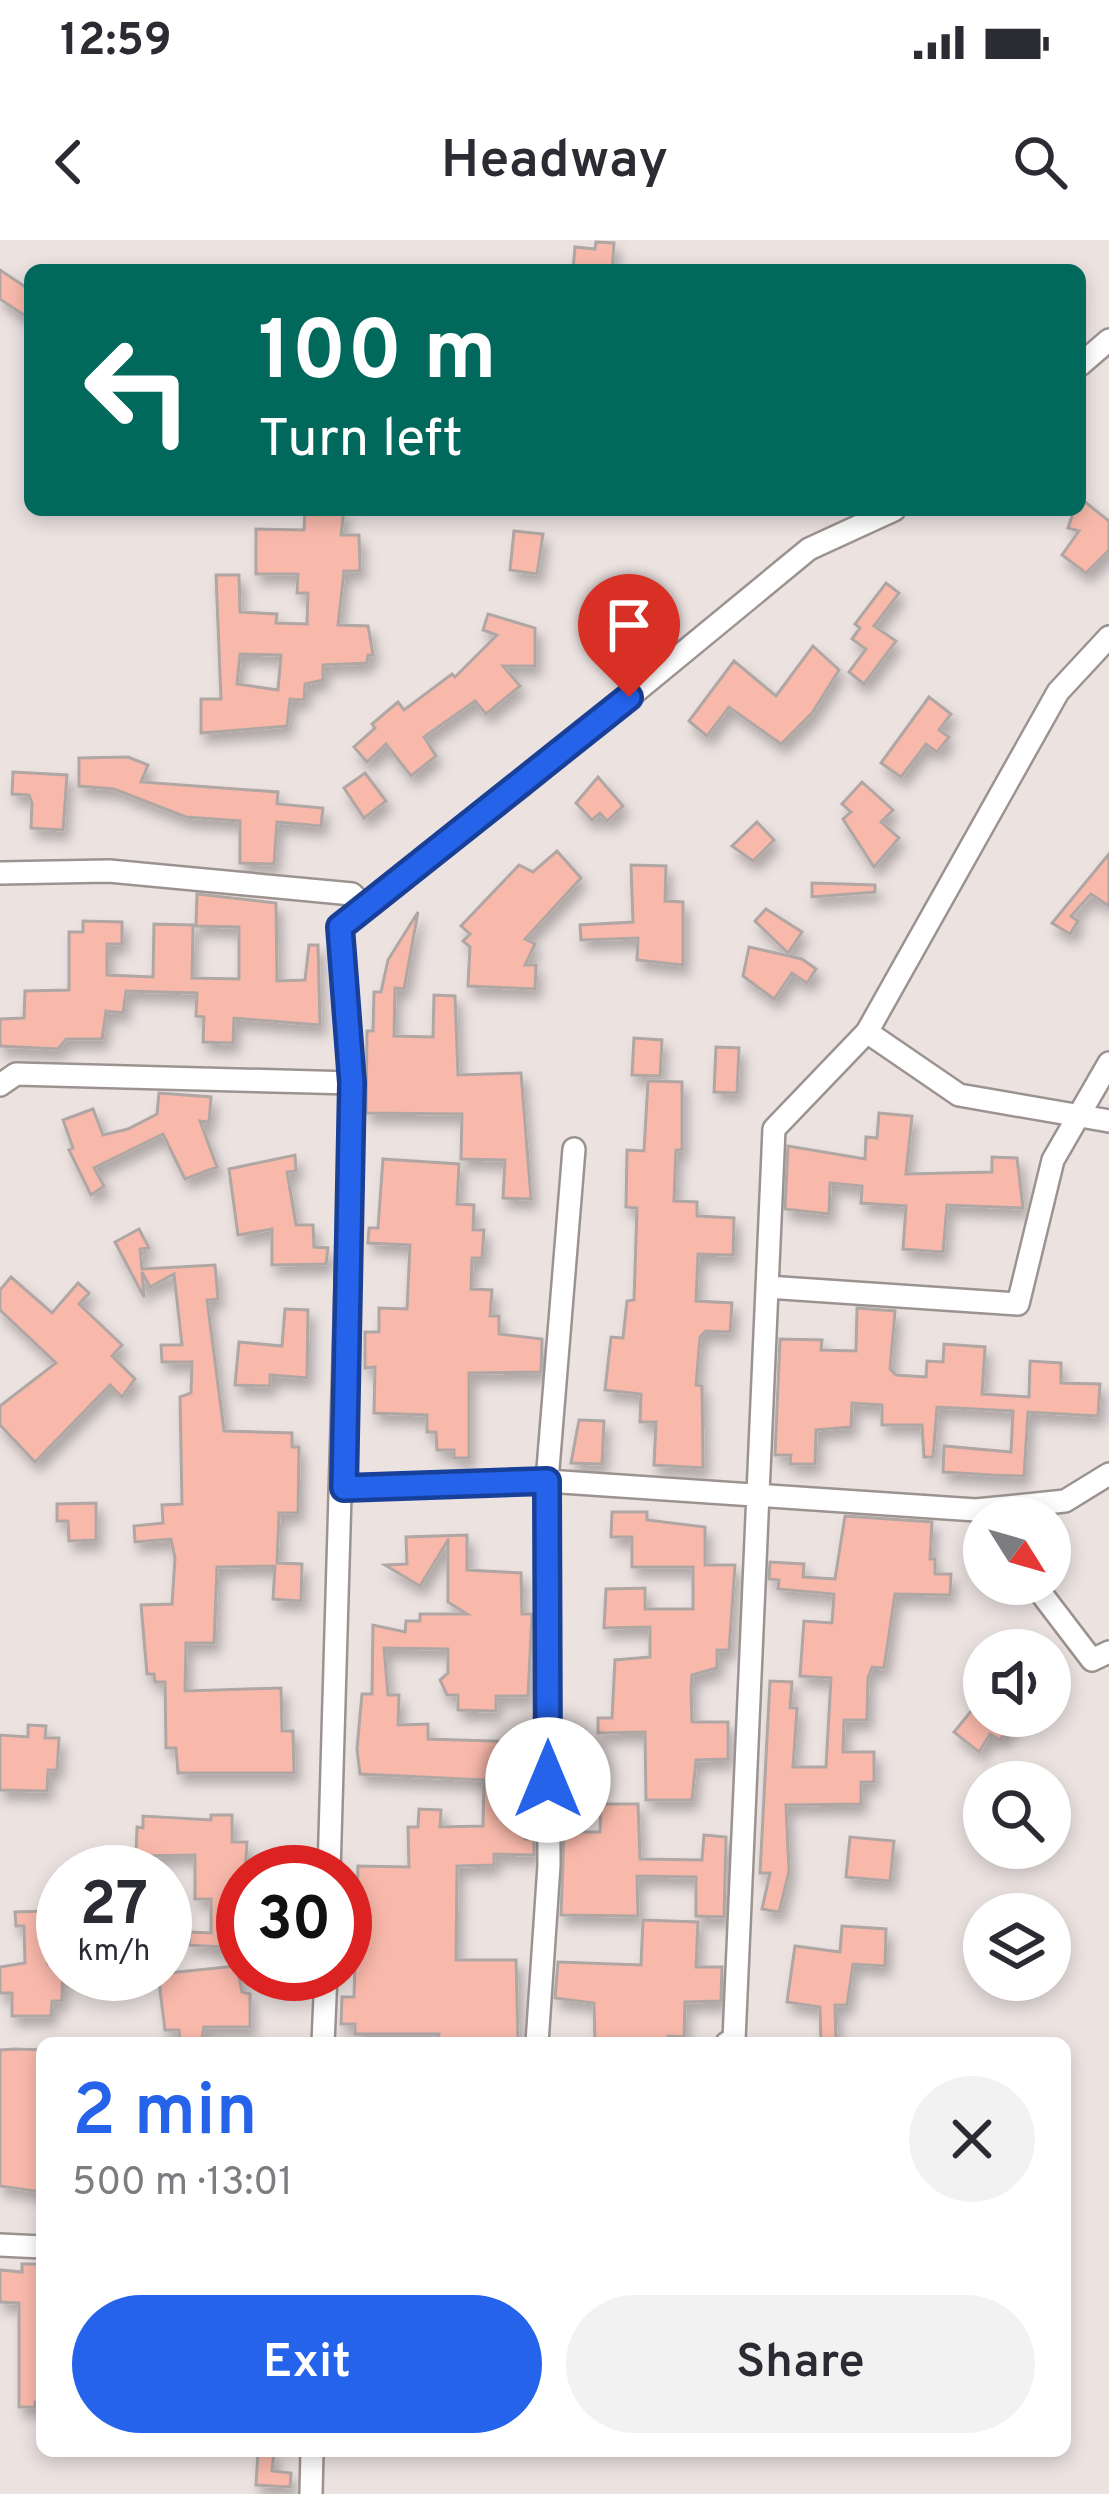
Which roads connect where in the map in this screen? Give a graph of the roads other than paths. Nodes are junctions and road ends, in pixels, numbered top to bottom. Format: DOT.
graph roads {
  1 [pos="1109,340"];
  2 [pos="1086,360"];
  3 [pos="881,516"];
  4 [pos="1109,637"];
  5 [pos="0,873"];
  6 [pos="365,908"];
  7 [pos="867,1032"];
  8 [pos="1109,1063"];
  9 [pos="352,1083"];
  10 [pos="0,1084"];
  11 [pos="1081,1118"];
  12 [pos="1109,1121"];
  13 [pos="574,1149"];
  14 [pos="767,1287"];
  15 [pos="1109,1474"];
  16 [pos="547,1481"];
  17 [pos="344,1488"];
  18 [pos="758,1493"];
  19 [pos="1071,1498"];
  20 [pos="963,1513"];
  21 [pos="1050,1605"];
  22 [pos="1109,1652"];
  23 [pos="330,1845"];
  24 [pos="325,2001"];
  25 [pos="323,2037"];
  26 [pos="537,2037"];
  27 [pos="734,2037"];
  28 [pos="0,2245"];
  29 [pos="36,2247"];
  30 [pos="312,2457"];
  31 [pos="311,2494"];
  1 -- 2 [label="street"];
  3 -- 6 [label="street"];
  4 -- 7 [label="street"];
  5 -- 6 [label="street"];
  6 -- 9 [label="street"];
  7 -- 11 [label="street"];
  7 -- 14 [label="street"];
  8 -- 11 [label="street"];
  9 -- 10 [label="street"];
  9 -- 17 [label="street"];
  11 -- 12 [label="street"];
  11 -- 14 [label="street"];
  13 -- 16 [label="street"];
  14 -- 18 [label="street"];
  15 -- 19 [label="street"];
  16 -- 17 [label="street"];
  16 -- 18 [label="street"];
  16 -- 26 [label="street"];
  17 -- 23 [label="street"];
  18 -- 20 [label="street"];
  18 -- 27 [label="street"];
  21 -- 22 [label="street"];
  24 -- 25 [label="street"];
  28 -- 29 [label="street"];
  30 -- 31 [label="street"];
}
